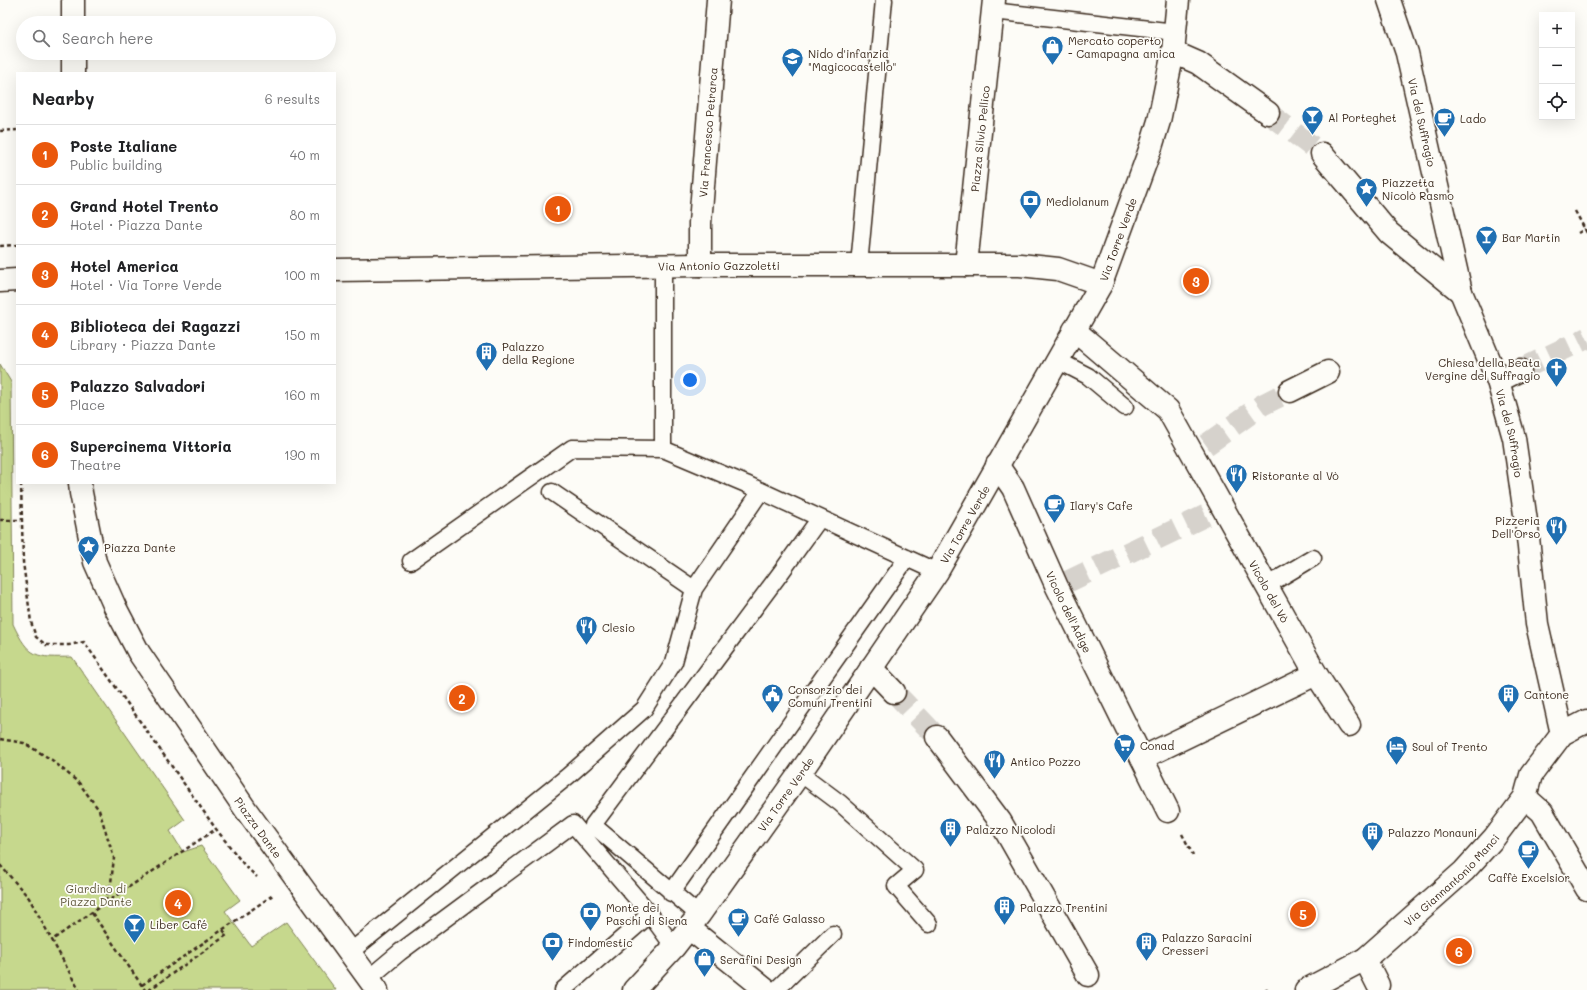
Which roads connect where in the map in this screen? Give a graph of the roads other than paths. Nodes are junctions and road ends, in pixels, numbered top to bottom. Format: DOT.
graph roads {
  1 [pos="73,0"];
  2 [pos="718,0"];
  3 [pos="884,0"];
  4 [pos="1178,0"];
  5 [pos="1389,0"];
  6 [pos="993,6"];
  7 [pos="73,16"];
  8 [pos="1174,42"];
  9 [pos="73,60"];
  10 [pos="73,72"];
  11 [pos="1268,112"];
  12 [pos="1322,154"];
  13 [pos="700,265"];
  14 [pos="859,265"];
  15 [pos="966,265"];
  16 [pos="662,266"];
  17 [pos="336,270"];
  18 [pos="16,280"];
  19 [pos="0,281"];
  20 [pos="1101,284"];
  21 [pos="1461,292"];
  22 [pos="1074,330"];
  23 [pos="1057,360"];
  24 [pos="1520,370"];
  25 [pos="1328,372"];
  26 [pos="1498,381"];
  27 [pos="1290,391"];
  28 [pos="1125,407"];
  29 [pos="662,450"];
  30 [pos="997,465"];
  31 [pos="80,484"];
  32 [pos="761,491"];
  33 [pos="552,492"];
  34 [pos="820,518"];
  35 [pos="907,558"];
  36 [pos="1314,558"];
  37 [pos="411,561"];
  38 [pos="936,572"];
  39 [pos="1266,586"];
  40 [pos="694,589"];
  41 [pos="871,668"];
  42 [pos="1316,674"];
  43 [pos="894,692"];
  44 [pos="1587,721"];
  45 [pos="1349,725"];
  46 [pos="1562,734"];
  47 [pos="937,737"];
  48 [pos="1142,758"];
  49 [pos="800,773"];
  50 [pos="1525,797"];
  51 [pos="1168,811"];
  52 [pos="1587,889"];
  53 [pos="671,893"];
  54 [pos="650,914"];
  55 [pos="694,921"];
  56 [pos="929,924"];
  57 [pos="834,934"];
  58 [pos="674,947"];
  59 [pos="350,952"];
  60 [pos="1365,959"];
  61 [pos="1088,975"];
  62 [pos="373,984"];
  63 [pos="1378,985"];
  64 [pos="563,990"];
  65 [pos="634,990"];
  66 [pos="766,990"];
  67 [pos="776,990"];
  68 [pos="1306,990"];
  1 -- 7 [label="street"];
  2 -- 13 [label="street, Via Francesco Petrarca"];
  3 -- 14 [label="lane"];
  4 -- 8 [label="street, Via Torre Verde"];
  5 -- 21 [label="street, Via del Suffragio"];
  6 -- 8 [label="lane, Piazza Silvio Pellico"];
  6 -- 15 [label="street, Piazza Silvio Pellico"];
  8 -- 11 [label="street"];
  8 -- 20 [label="street, Via Torre Verde"];
  9 -- 10 [label="street"];
  12 -- 21 [label="street"];
  13 -- 14 [label="street, Via Antonio Gazzoletti"];
  13 -- 16 [label="street, Via Antonio Gazzoletti"];
  14 -- 15 [label="street, Via Antonio Gazzoletti"];
  15 -- 20 [label="street, Via Antonio Gazzoletti"];
  16 -- 17 [label="street, Via Antonio Gazzoletti"];
  16 -- 29 [label="lane"];
  18 -- 19 [label="street"];
  20 -- 22 [label="street, Via Torre Verde"];
  21 -- 26 [label="street, Via del Suffragio"];
  22 -- 23 [label="street, Via Torre Verde"];
  22 -- 39 [label="street, Vicolo del Vò"];
  23 -- 28 [label="lane"];
  23 -- 30 [label="street, Via Torre Verde"];
  24 -- 26 [label="street"];
  25 -- 27 [label="street"];
  26 -- 46 [label="street, Via del Suffragio"];
  29 -- 32 [label="lane"];
  29 -- 37 [label="lane"];
  30 -- 38 [label="street, Via Torre Verde"];
  30 -- 48 [label="street, Vicolo dell'Adige"];
  31 -- 59 [label="street, Piazza Dante"];
  32 -- 34 [label="lane"];
  32 -- 40 [label="lane"];
  33 -- 40 [label="lane"];
  34 -- 35 [label="lane"];
  34 -- 53 [label="lane"];
  35 -- 38 [label="lane"];
  35 -- 53 [label="lane"];
  36 -- 39 [label="lane"];
  38 -- 41 [label="street, Via Torre Verde"];
  39 -- 42 [label="street, Vicolo del Vò"];
  40 -- 59 [label="lane"];
  41 -- 43 [label="street"];
  41 -- 49 [label="street, Via Torre Verde"];
  42 -- 45 [label="street, Vicolo del Vò"];
  42 -- 48 [label="street"];
  44 -- 46 [label="street"];
  46 -- 50 [label="street, Via Giannantonio Manci"];
  47 -- 61 [label="street"];
  48 -- 51 [label="street, Vicolo dell'Adige"];
  49 -- 55 [label="street, Via Torre Verde"];
  49 -- 56 [label="lane"];
  50 -- 52 [label="street"];
  50 -- 60 [label="street, Via Giannantonio Manci"];
  53 -- 55 [label="lane"];
  54 -- 58 [label="lane"];
  54 -- 62 [label="lane"];
  54 -- 64 [label="lane"];
  55 -- 58 [label="street, Via Torre Verde"];
  55 -- 66 [label="street"];
  57 -- 67 [label="lane"];
  58 -- 65 [label="street, Via Torre Verde"];
  59 -- 62 [label="street, Piazza Dante"];
  60 -- 63 [label="street"];
  60 -- 68 [label="street, Via Giannantonio Manci"];
}
